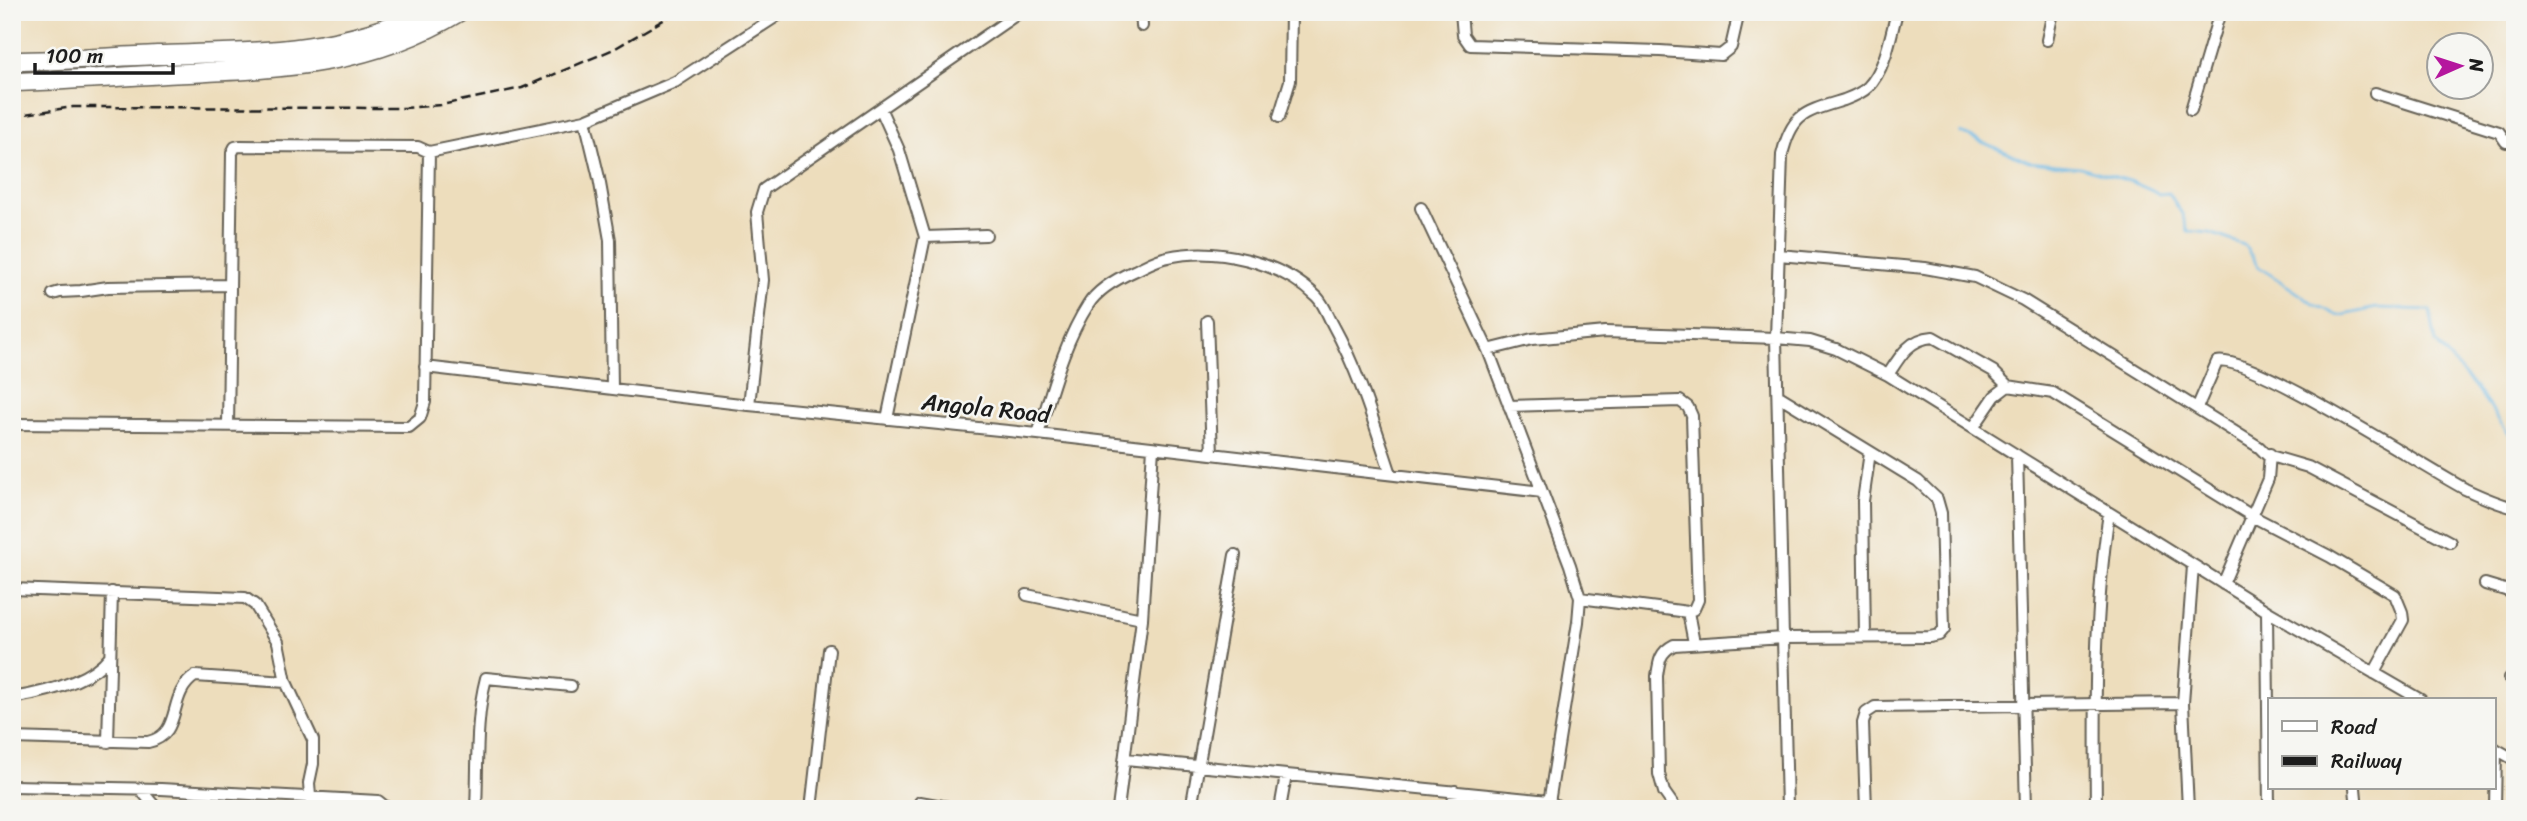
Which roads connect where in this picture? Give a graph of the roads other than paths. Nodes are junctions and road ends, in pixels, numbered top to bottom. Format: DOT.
graph roads {
  1 [pos="424,12"];
  2 [pos="459,12"];
  3 [pos="783,12"];
  4 [pos="1020,12"];
  5 [pos="1141,12"];
  6 [pos="1291,12"];
  7 [pos="1461,12"];
  8 [pos="1739,12"];
  9 [pos="1897,12"];
  10 [pos="2053,12"];
  11 [pos="2220,12"];
  12 [pos="1142,26"];
  13 [pos="2047,40"];
  14 [pos="12,61"];
  15 [pos="12,82"];
  16 [pos="2375,93"];
  17 [pos="881,110"];
  18 [pos="2192,110"];
  19 [pos="1279,117"];
  20 [pos="585,120"];
  21 [pos="2515,141"];
  22 [pos="429,152"];
  23 [pos="1421,208"];
  24 [pos="986,234"];
  25 [pos="925,237"];
  26 [pos="1779,255"];
  27 [pos="230,285"];
  28 [pos="53,294"];
  29 [pos="1207,321"];
  30 [pos="1776,338"];
  31 [pos="1488,350"];
  32 [pos="425,367"];
  33 [pos="1888,374"];
  34 [pos="2008,386"];
  35 [pos="612,388"];
  36 [pos="1779,396"];
  37 [pos="749,405"];
  38 [pos="1509,406"];
  39 [pos="2197,408"];
  40 [pos="887,419"];
  41 [pos="12,424"];
  42 [pos="228,426"];
  43 [pos="1973,428"];
  44 [pos="1038,434"];
  45 [pos="1153,448"];
  46 [pos="1870,452"];
  47 [pos="1212,454"];
  48 [pos="2270,454"];
  49 [pos="2017,455"];
  50 [pos="1391,474"];
  51 [pos="1542,492"];
  52 [pos="2515,508"];
  53 [pos="2109,513"];
  54 [pos="2252,516"];
  55 [pos="2450,542"];
  56 [pos="1235,555"];
  57 [pos="2193,566"];
  58 [pos="2223,584"];
  59 [pos="2485,584"];
  60 [pos="12,589"];
  61 [pos="112,592"];
  62 [pos="2515,593"];
  63 [pos="1027,596"];
  64 [pos="1580,598"];
  65 [pos="2267,611"];
  66 [pos="1688,612"];
  67 [pos="1142,618"];
  68 [pos="1865,637"];
  69 [pos="1784,638"];
  70 [pos="1694,643"];
  71 [pos="829,650"];
  72 [pos="110,656"];
  73 [pos="2374,673"];
  74 [pos="286,682"];
  75 [pos="571,686"];
  76 [pos="12,698"];
  77 [pos="2269,698"];
  78 [pos="2418,698"];
  79 [pos="2095,703"];
  80 [pos="2183,703"];
  81 [pos="2023,704"];
  82 [pos="12,738"];
  83 [pos="108,742"];
  84 [pos="2496,749"];
  85 [pos="1126,759"];
  86 [pos="2515,760"];
  87 [pos="1199,766"];
  88 [pos="1286,775"];
  89 [pos="12,786"];
  90 [pos="140,789"];
  91 [pos="2269,790"];
  92 [pos="2356,790"];
  93 [pos="2495,790"];
  94 [pos="1455,791"];
  95 [pos="920,802"];
  96 [pos="310,803"];
  97 [pos="1548,805"];
  98 [pos="157,809"];
  99 [pos="388,809"];
  100 [pos="476,809"];
  101 [pos="811,809"];
  102 [pos="959,809"];
  103 [pos="1118,809"];
  104 [pos="1191,809"];
  105 [pos="1280,809"];
  106 [pos="1452,809"];
  107 [pos="1562,809"];
  108 [pos="1676,809"];
  109 [pos="1787,809"];
  110 [pos="1866,809"];
  111 [pos="2026,809"];
  112 [pos="2096,809"];
  113 [pos="2188,809"];
  114 [pos="2269,809"];
  115 [pos="2357,809"];
  116 [pos="2495,809"];
  1 -- 14 [label="main road"];
  2 -- 15 [label="main road"];
  3 -- 20 [label="street"];
  4 -- 17 [label="street"];
  5 -- 12 [label="street"];
  6 -- 19 [label="street"];
  7 -- 8 [label="street"];
  9 -- 26 [label="street"];
  10 -- 13 [label="street"];
  11 -- 18 [label="street"];
  16 -- 21 [label="street"];
  17 -- 25 [label="street"];
  17 -- 37 [label="street"];
  20 -- 22 [label="street"];
  20 -- 35 [label="street"];
  22 -- 27 [label="street"];
  22 -- 32 [label="street"];
  23 -- 31 [label="street"];
  24 -- 25 [label="street"];
  25 -- 40 [label="street"];
  26 -- 30 [label="street"];
  26 -- 39 [label="street"];
  27 -- 28 [label="street"];
  27 -- 42 [label="street"];
  29 -- 47 [label="street"];
  30 -- 31 [label="street"];
  30 -- 33 [label="street"];
  30 -- 36 [label="street"];
  31 -- 38 [label="street"];
  32 -- 35 [label="street, Angola Road"];
  32 -- 42 [label="street"];
  33 -- 34 [label="street"];
  33 -- 43 [label="street"];
  34 -- 43 [label="street"];
  34 -- 54 [label="street"];
  35 -- 37 [label="street, Angola Road"];
  36 -- 46 [label="street"];
  36 -- 69 [label="street"];
  37 -- 40 [label="street, Angola Road"];
  38 -- 51 [label="street"];
  38 -- 66 [label="street"];
  39 -- 48 [label="street"];
  39 -- 52 [label="street"];
  40 -- 44 [label="street, Angola Road"];
  41 -- 42 [label="street"];
  43 -- 49 [label="street"];
  44 -- 45 [label="street, Angola Road"];
  44 -- 50 [label="street"];
  45 -- 47 [label="street, Angola Road"];
  45 -- 67 [label="street"];
  46 -- 68 [label="street"];
  46 -- 68 [label="street"];
  47 -- 50 [label="street, Angola Road"];
  48 -- 54 [label="street"];
  48 -- 55 [label="street"];
  49 -- 53 [label="street"];
  49 -- 81 [label="street"];
  50 -- 51 [label="street, Angola Road"];
  51 -- 64 [label="street"];
  53 -- 57 [label="street"];
  53 -- 79 [label="street"];
  54 -- 58 [label="street"];
  54 -- 73 [label="street"];
  56 -- 87 [label="street"];
  57 -- 58 [label="street"];
  57 -- 80 [label="street"];
  58 -- 65 [label="street"];
  59 -- 62 [label="street"];
  60 -- 61 [label="street"];
  61 -- 72 [label="street"];
  61 -- 74 [label="street"];
  63 -- 67 [label="street"];
  64 -- 66 [label="street"];
  64 -- 97 [label="street"];
  65 -- 73 [label="street"];
  65 -- 77 [label="street"];
  66 -- 70 [label="street"];
  67 -- 85 [label="street"];
  68 -- 69 [label="street"];
  69 -- 70 [label="street"];
  69 -- 109 [label="street"];
  70 -- 108 [label="street"];
  71 -- 101 [label="street"];
  72 -- 76 [label="street"];
  72 -- 83 [label="street"];
  73 -- 78 [label="street"];
  74 -- 83 [label="street"];
  74 -- 96 [label="street"];
  75 -- 100 [label="street"];
  79 -- 80 [label="street"];
  79 -- 81 [label="street"];
  79 -- 112 [label="street"];
  80 -- 113 [label="street"];
  81 -- 110 [label="street"];
  81 -- 111 [label="street"];
  82 -- 83 [label="street"];
  84 -- 86 [label="street"];
  85 -- 87 [label="street"];
  85 -- 103 [label="street"];
  87 -- 88 [label="street"];
  87 -- 104 [label="street"];
  88 -- 94 [label="street"];
  88 -- 105 [label="street"];
  89 -- 90 [label="street"];
  90 -- 96 [label="street"];
  90 -- 98 [label="street"];
  91 -- 114 [label="street"];
  92 -- 115 [label="street"];
  93 -- 116 [label="street"];
  94 -- 97 [label="street"];
  94 -- 106 [label="street"];
  95 -- 102 [label="street"];
  96 -- 99 [label="street"];
  97 -- 107 [label="street"];
}
